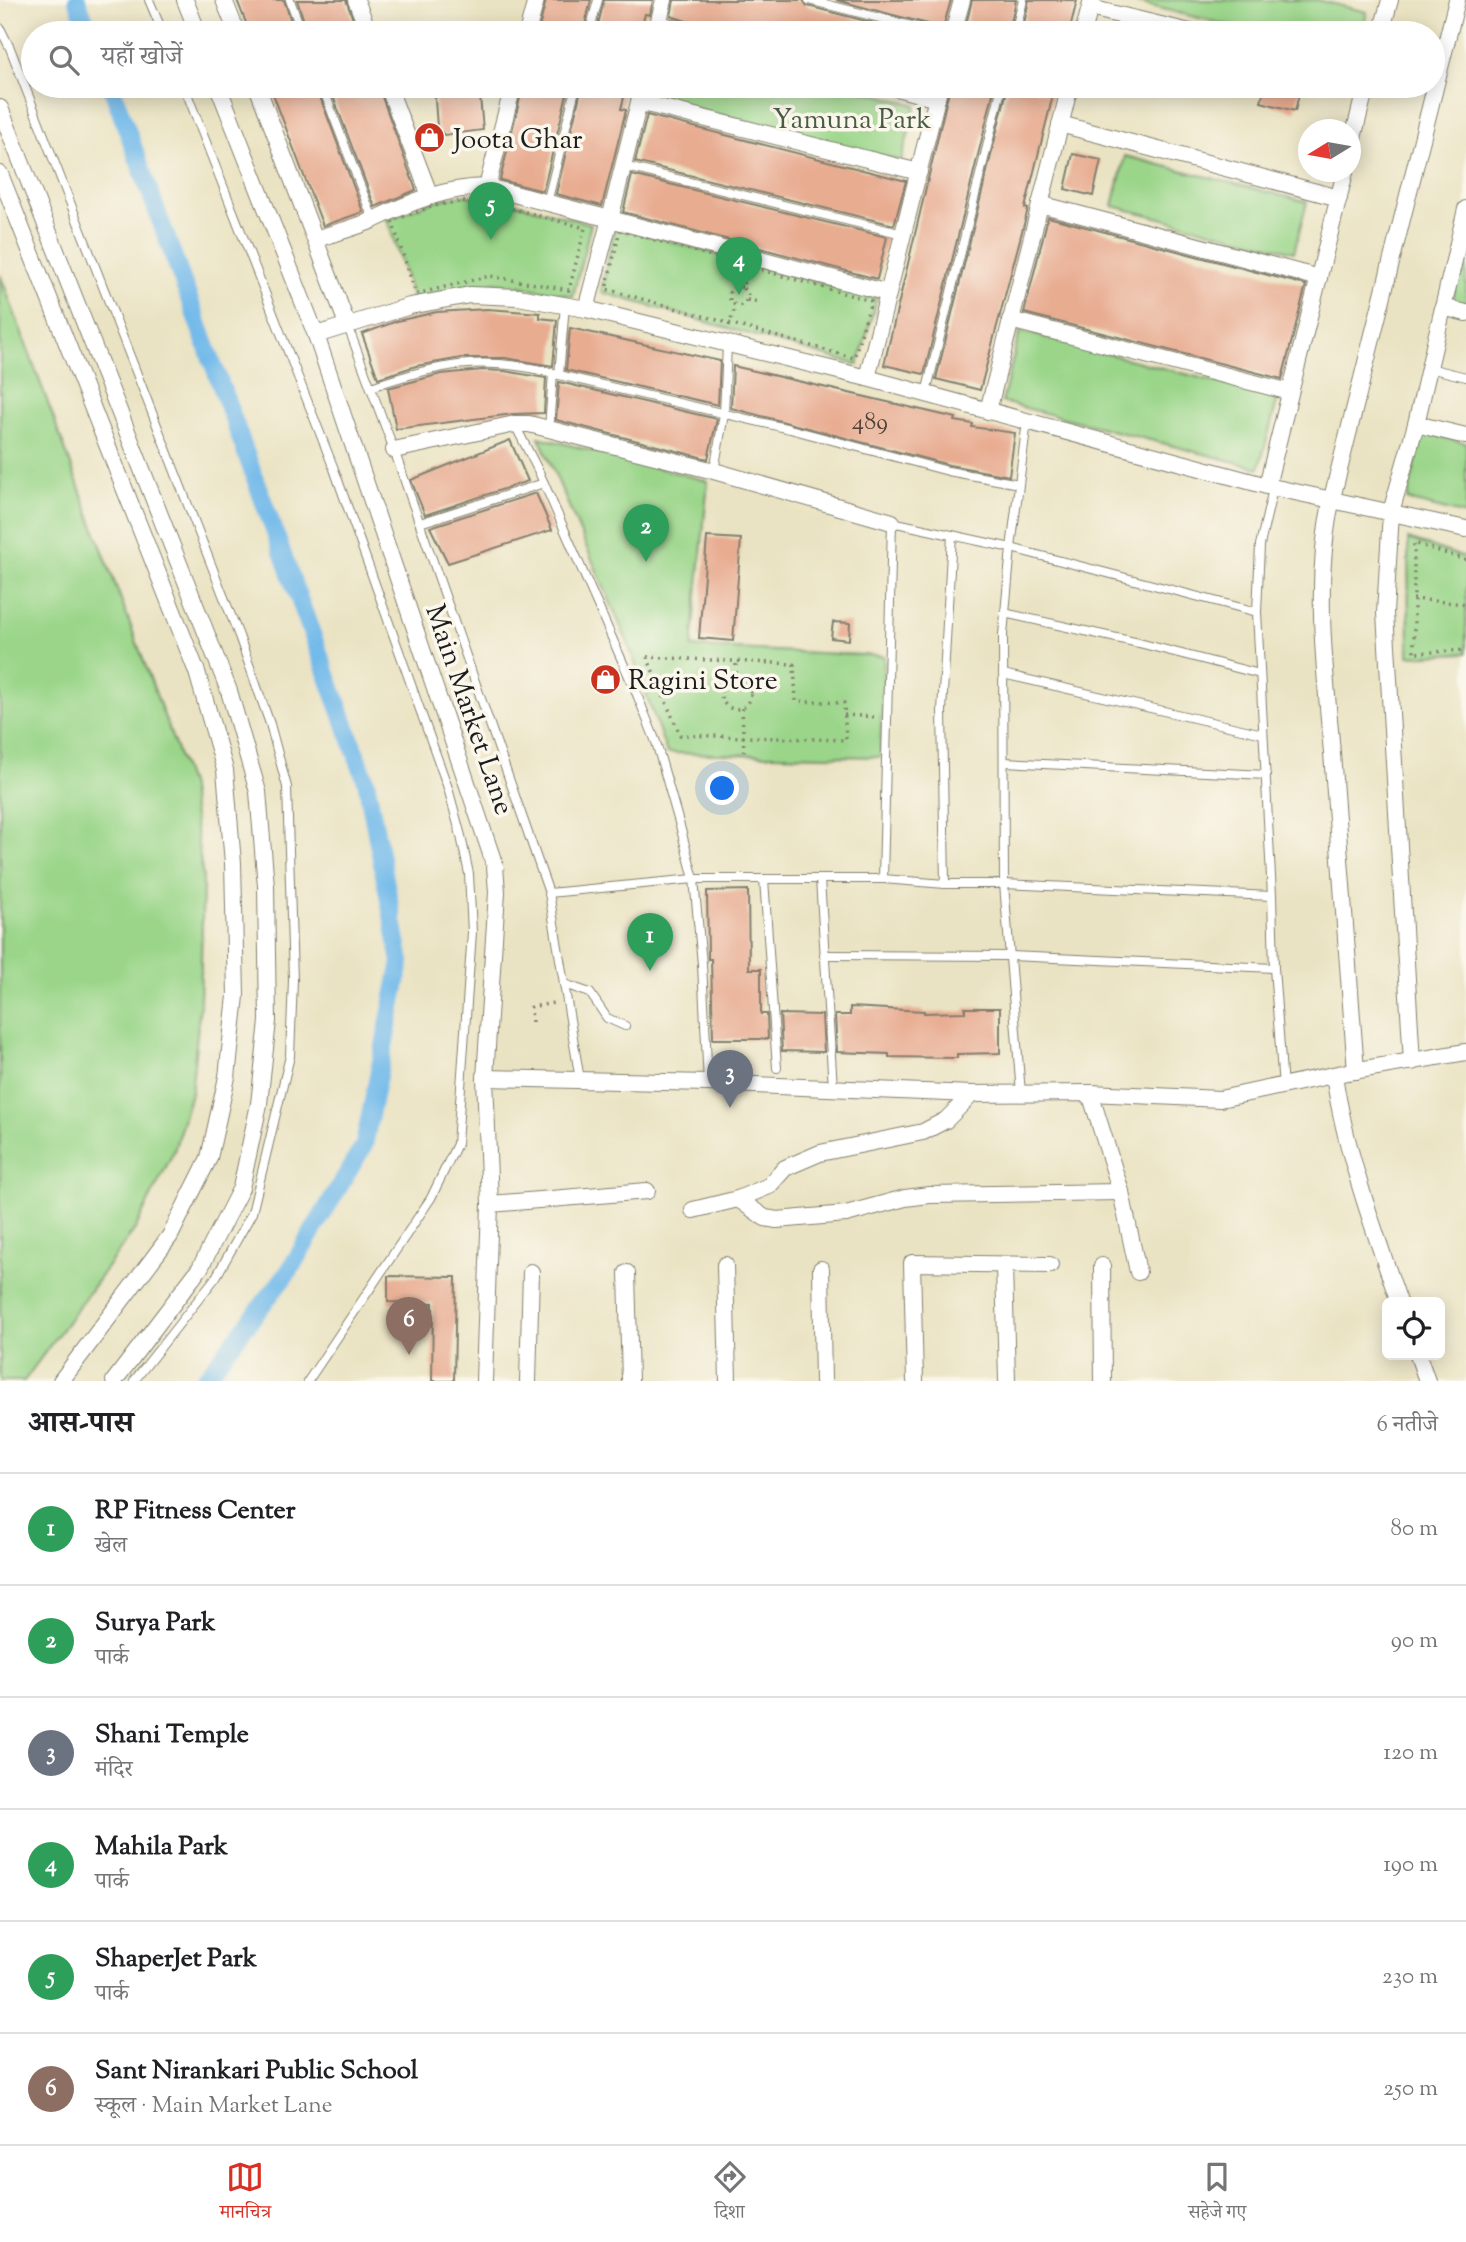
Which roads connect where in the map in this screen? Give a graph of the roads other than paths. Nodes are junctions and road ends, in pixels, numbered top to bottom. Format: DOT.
graph roads {
  1 [pos="149,0"];
  2 [pos="185,0"];
  3 [pos="224,0"];
  4 [pos="290,0"];
  5 [pos="356,0"];
  6 [pos="536,0"];
  7 [pos="598,0"];
  8 [pos="664,0"];
  9 [pos="809,0"];
  10 [pos="962,0"];
  11 [pos="1023,0"];
  12 [pos="1390,0"];
  13 [pos="1457,0"];
  14 [pos="1091,4"];
  15 [pos="158,21"];
  16 [pos="193,21"];
  17 [pos="232,21"];
  18 [pos="298,21"];
  19 [pos="364,21"];
  20 [pos="530,21"];
  21 [pos="592,21"];
  22 [pos="659,21"];
  23 [pos="892,21"];
  24 [pos="956,21"];
  25 [pos="1018,21"];
  26 [pos="1086,21"];
  27 [pos="1151,21"];
  28 [pos="1384,21"];
  29 [pos="0,28"];
  30 [pos="1445,48"];
  31 [pos="21,76"];
  32 [pos="29,98"];
  33 [pos="189,98"];
  34 [pos="223,98"];
  35 [pos="262,98"];
  36 [pos="327,98"];
  37 [pos="393,98"];
  38 [pos="510,98"];
  39 [pos="573,98"];
  40 [pos="640,98"];
  41 [pos="655,98"];
  42 [pos="938,98"];
  43 [pos="999,98"];
  44 [pos="1067,98"];
  45 [pos="1363,98"];
  46 [pos="1432,98"];
  47 [pos="0,108"];
  48 [pos="1358,119"];
  49 [pos="1060,124"];
  50 [pos="623,166"];
  51 [pos="919,172"];
  52 [pos="0,174"];
  53 [pos="1343,182"];
  54 [pos="487,187"];
  55 [pos="430,196"];
  56 [pos="1339,198"];
  57 [pos="547,203"];
  58 [pos="1040,204"];
  59 [pos="1466,208"];
  60 [pos="373,219"];
  61 [pos="610,219"];
  62 [pos="1464,228"];
  63 [pos="903,234"];
  64 [pos="316,239"];
  65 [pos="1319,278"];
  66 [pos="888,293"];
  67 [pos="565,305"];
  68 [pos="1443,307"];
  69 [pos="586,309"];
  70 [pos="1466,313"];
  71 [pos="1010,320"];
  72 [pos="347,324"];
  73 [pos="316,335"];
  74 [pos="727,345"];
  75 [pos="1429,368"];
  76 [pos="556,374"];
  77 [pos="1466,377"];
  78 [pos="867,378"];
  79 [pos="371,387"];
  80 [pos="1290,392"];
  81 [pos="926,393"];
  82 [pos="988,411"];
  83 [pos="724,414"];
  84 [pos="1027,421"];
  85 [pos="515,424"];
  86 [pos="1416,424"];
  87 [pos="549,429"];
  88 [pos="1466,436"];
  89 [pos="394,450"];
  90 [pos="714,471"];
  91 [pos="544,483"];
  92 [pos="1019,484"];
  93 [pos="1267,486"];
  94 [pos="1332,498"];
  95 [pos="1391,512"];
  96 [pos="892,522"];
  97 [pos="420,523"];
  98 [pos="1466,529"];
  99 [pos="952,535"];
  100 [pos="1011,548"];
  101 [pos="1257,612"];
  102 [pos="1004,613"];
  103 [pos="1003,674"];
  104 [pos="1260,674"];
  105 [pos="1263,734"];
  106 [pos="1003,762"];
  107 [pos="1266,775"];
  108 [pos="883,878"];
  109 [pos="765,879"];
  110 [pos="820,879"];
  111 [pos="694,880"];
  112 [pos="945,884"];
  113 [pos="1004,884"];
  114 [pos="549,893"];
  115 [pos="1272,896"];
  116 [pos="824,955"];
  117 [pos="1010,956"];
  118 [pos="1274,968"];
  119 [pos="564,984"];
  120 [pos="625,1026"];
  121 [pos="1466,1052"];
  122 [pos="1412,1062"];
  123 [pos="777,1068"];
  124 [pos="1356,1071"];
  125 [pos="1334,1075"];
  126 [pos="485,1078"];
  127 [pos="580,1080"];
  128 [pos="708,1083"];
  129 [pos="1283,1087"];
  130 [pos="833,1088"];
  131 [pos="1021,1093"];
  132 [pos="1090,1093"];
  133 [pos="972,1094"];
  134 [pos="647,1191"];
  135 [pos="1121,1192"];
  136 [pos="738,1199"];
  137 [pos="490,1204"];
  138 [pos="693,1210"];
  139 [pos="725,1265"];
  140 [pos="1004,1265"];
  141 [pos="1051,1265"];
  142 [pos="1102,1266"];
  143 [pos="821,1269"];
  144 [pos="531,1272"];
  145 [pos="1138,1272"];
  146 [pos="627,1273"];
  147 [pos="1397,1297"];
  148 [pos="1420,1360"];
  149 [pos="61,1381"];
  150 [pos="114,1381"];
  151 [pos="134,1381"];
  152 [pos="309,1381"];
  153 [pos="484,1381"];
  154 [pos="528,1381"];
  155 [pos="630,1381"];
  156 [pos="727,1381"];
  157 [pos="823,1381"];
  158 [pos="915,1381"];
  159 [pos="1007,1381"];
  160 [pos="1102,1381"];
  161 [pos="1427,1381"];
  1 -- 15 [label="lane"];
  2 -- 16 [label="street"];
  3 -- 17 [label="street"];
  4 -- 18 [label="lane"];
  5 -- 19 [label="street"];
  6 -- 20 [label="street"];
  7 -- 21 [label="lane"];
  8 -- 22 [label="street"];
  9 -- 23 [label="lane"];
  10 -- 24 [label="street"];
  11 -- 25 [label="lane"];
  12 -- 28 [label="street"];
  13 -- 30 [label="street"];
  14 -- 26 [label="street"];
  14 -- 27 [label="street"];
  29 -- 31 [label="lane"];
  32 -- 151 [label="lane"];
  33 -- 152 [label="lane"];
  34 -- 73 [label="street, Main Market Lane"];
  35 -- 64 [label="street"];
  36 -- 60 [label="lane"];
  37 -- 55 [label="street"];
  38 -- 54 [label="street"];
  39 -- 57 [label="lane"];
  40 -- 50 [label="street"];
  41 -- 51 [label="street"];
  42 -- 51 [label="street"];
  43 -- 81 [label="lane"];
  44 -- 49 [label="street"];
  45 -- 48 [label="street"];
  46 -- 94 [label="street"];
  47 -- 150 [label="street"];
  49 -- 56 [label="street"];
  49 -- 58 [label="street"];
  50 -- 61 [label="street"];
  50 -- 63 [label="lane"];
  51 -- 63 [label="street"];
  52 -- 149 [label="street"];
  53 -- 56 [label="street"];
  54 -- 55 [label="street"];
  54 -- 57 [label="street"];
  55 -- 60 [label="street"];
  56 -- 65 [label="street"];
  57 -- 61 [label="street"];
  58 -- 65 [label="street"];
  58 -- 71 [label="street"];
  59 -- 62 [label="street"];
  60 -- 64 [label="street"];
  61 -- 66 [label="street"];
  61 -- 69 [label="street"];
  62 -- 68 [label="street"];
  63 -- 66 [label="street"];
  64 -- 72 [label="street"];
  65 -- 80 [label="street"];
  66 -- 78 [label="street"];
  67 -- 69 [label="street"];
  67 -- 72 [label="street"];
  67 -- 76 [label="lane"];
  68 -- 70 [label="street"];
  68 -- 75 [label="street"];
  69 -- 74 [label="street"];
  71 -- 80 [label="street"];
  71 -- 82 [label="street"];
  72 -- 73 [label="street"];
  72 -- 79 [label="lane"];
  73 -- 126 [label="street, Main Market Lane"];
  74 -- 78 [label="street"];
  74 -- 83 [label="lane"];
  75 -- 77 [label="lane"];
  75 -- 86 [label="street"];
  76 -- 79 [label="lane"];
  76 -- 83 [label="lane"];
  76 -- 87 [label="lane"];
  78 -- 81 [label="street"];
  79 -- 89 [label="lane"];
  80 -- 93 [label="street"];
  81 -- 82 [label="street"];
  82 -- 84 [label="street"];
  83 -- 90 [label="lane"];
  83 -- 92 [label="lane"];
  84 -- 92 [label="lane"];
  84 -- 93 [label="street"];
  85 -- 87 [label="street"];
  85 -- 89 [label="street"];
  85 -- 91 [label="lane"];
  86 -- 88 [label="street"];
  86 -- 95 [label="street"];
  87 -- 90 [label="street"];
  89 -- 97 [label="lane"];
  90 -- 96 [label="street"];
  91 -- 97 [label="lane"];
  91 -- 111 [label="lane"];
  92 -- 100 [label="lane"];
  93 -- 94 [label="street"];
  93 -- 101 [label="lane"];
  94 -- 95 [label="street"];
  94 -- 124 [label="street"];
  95 -- 98 [label="street"];
  95 -- 122 [label="street"];
  96 -- 99 [label="lane"];
  96 -- 108 [label="lane"];
  97 -- 114 [label="lane"];
  99 -- 100 [label="lane"];
  99 -- 112 [label="lane"];
  100 -- 101 [label="lane"];
  100 -- 102 [label="lane"];
  101 -- 104 [label="lane"];
  102 -- 103 [label="lane"];
  102 -- 104 [label="lane"];
  103 -- 105 [label="lane"];
  103 -- 106 [label="lane"];
  104 -- 105 [label="lane"];
  105 -- 107 [label="lane"];
  106 -- 107 [label="lane"];
  106 -- 113 [label="lane"];
  107 -- 115 [label="lane"];
  108 -- 110 [label="lane"];
  108 -- 112 [label="lane"];
  109 -- 110 [label="lane"];
  109 -- 111 [label="lane"];
  109 -- 123 [label="lane"];
  110 -- 116 [label="lane"];
  111 -- 114 [label="lane"];
  111 -- 128 [label="lane"];
  112 -- 113 [label="lane"];
  113 -- 115 [label="lane"];
  113 -- 117 [label="lane"];
  114 -- 119 [label="lane"];
  115 -- 118 [label="lane"];
  116 -- 117 [label="lane"];
  116 -- 130 [label="lane"];
  117 -- 118 [label="lane"];
  117 -- 131 [label="lane"];
  118 -- 129 [label="lane"];
  119 -- 120 [label="lane"];
  119 -- 127 [label="lane"];
  121 -- 122 [label="street"];
  122 -- 124 [label="street"];
  124 -- 125 [label="street"];
  125 -- 129 [label="street"];
  125 -- 147 [label="street"];
  126 -- 127 [label="street"];
  126 -- 137 [label="street, Main Market Lane"];
  127 -- 128 [label="street"];
  128 -- 130 [label="street"];
  129 -- 132 [label="street"];
  130 -- 133 [label="street"];
  131 -- 132 [label="street"];
  131 -- 133 [label="street"];
  132 -- 135 [label="street"];
  133 -- 136 [label="street"];
  134 -- 137 [label="street"];
  135 -- 136 [label="street"];
  135 -- 145 [label="street"];
  136 -- 138 [label="street"];
  137 -- 153 [label="street, Main Market Lane"];
  139 -- 156 [label="street"];
  140 -- 141 [label="street"];
  140 -- 158 [label="street"];
  140 -- 159 [label="street"];
  142 -- 160 [label="street"];
  143 -- 157 [label="street"];
  144 -- 154 [label="street"];
  146 -- 155 [label="street"];
  148 -- 161 [label="street"];
}
